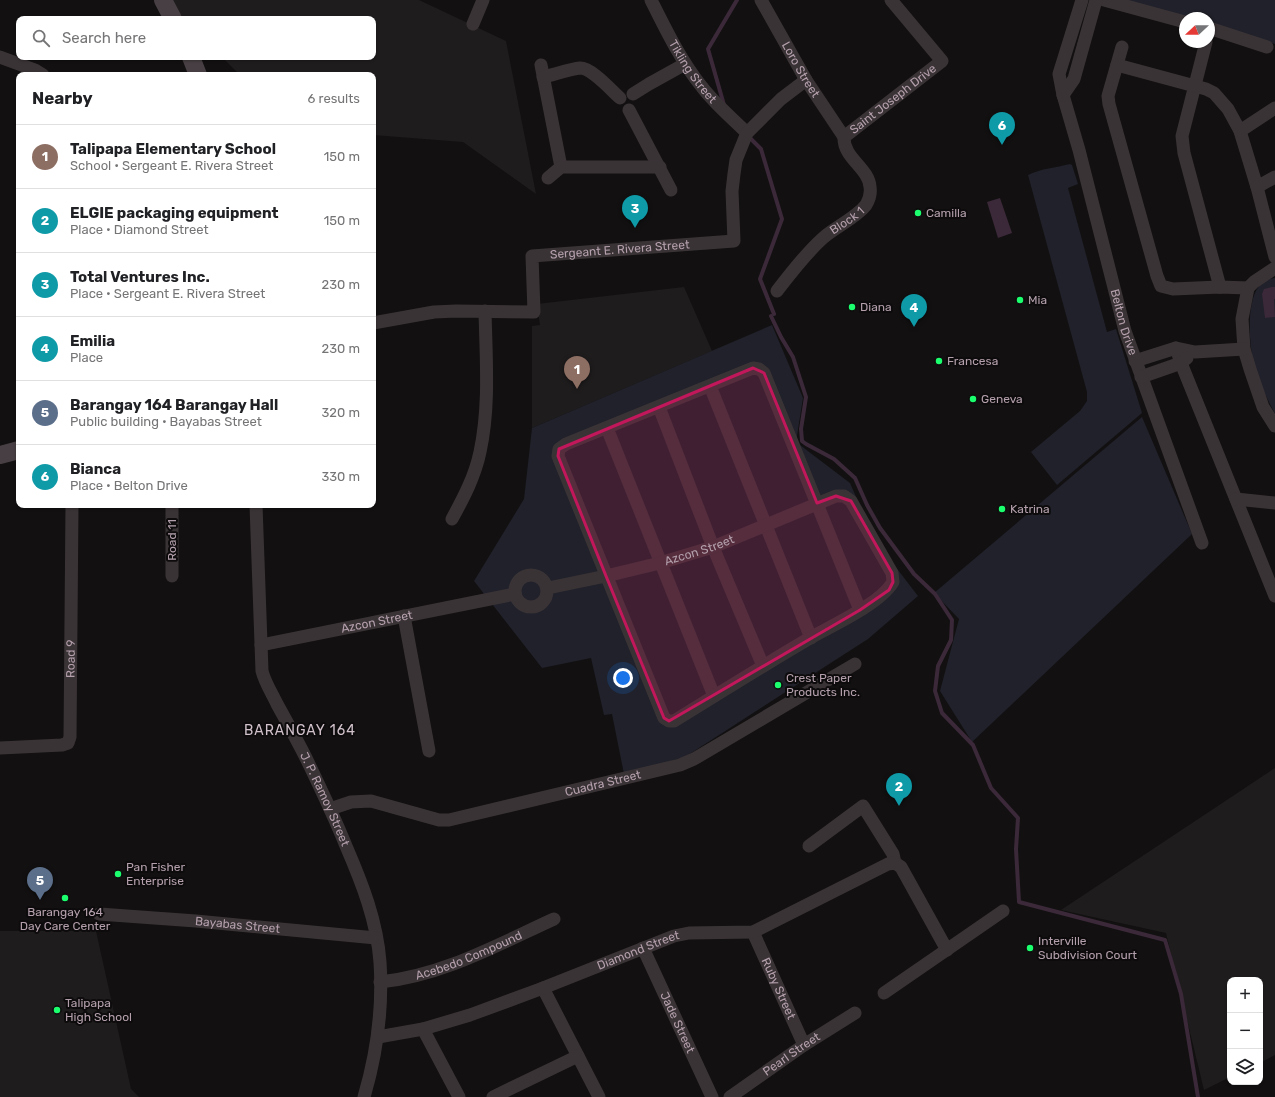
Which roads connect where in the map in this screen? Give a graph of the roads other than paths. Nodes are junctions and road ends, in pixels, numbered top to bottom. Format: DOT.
graph roads {
  1 [pos="163,0"];
  2 [pos="483,0"];
  3 [pos="651,0"];
  4 [pos="761,0"];
  5 [pos="891,0"];
  6 [pos="1082,0"];
  7 [pos="1096,0"];
  8 [pos="1104,0"];
  9 [pos="171,16"];
  10 [pos="1179,20"];
  11 [pos="472,24"];
  12 [pos="1215,31"];
  13 [pos="1122,47"];
  14 [pos="1267,47"];
  15 [pos="1204,48"];
  16 [pos="0,58"];
  17 [pos="192,60"];
  18 [pos="1117,65"];
  19 [pos="686,66"];
  20 [pos="38,72"];
  21 [pos="197,72"];
  22 [pos="806,80"];
  23 [pos="1194,85"];
  24 [pos="1064,95"];
  25 [pos="635,97"];
  26 [pos="620,98"];
  27 [pos="1275,108"];
  28 [pos="629,110"];
  29 [pos="1240,131"];
  30 [pos="747,133"];
  31 [pos="844,137"];
  32 [pos="561,166"];
  33 [pos="660,167"];
  34 [pos="1275,177"];
  35 [pos="548,178"];
  36 [pos="1257,187"];
  37 [pos="671,190"];
  38 [pos="1275,257"];
  39 [pos="1275,268"];
  40 [pos="1220,287"];
  41 [pos="1248,288"];
  42 [pos="777,291"];
  43 [pos="485,311"];
  44 [pos="376,322"];
  45 [pos="1176,348"];
  46 [pos="1244,349"];
  47 [pos="1195,352"];
  48 [pos="1136,361"];
  49 [pos="1181,363"];
  50 [pos="1141,377"];
  51 [pos="710,386"];
  52 [pos="658,407"];
  53 [pos="1275,426"];
  54 [pos="607,428"];
  55 [pos="16,451"];
  56 [pos="0,455"];
  57 [pos="1236,499"];
  58 [pos="817,503"];
  59 [pos="1275,503"];
  60 [pos="72,508"];
  61 [pos="172,508"];
  62 [pos="256,508"];
  63 [pos="452,519"];
  64 [pos="766,525"];
  65 [pos="1202,543"];
  66 [pos="713,547"];
  67 [pos="660,563"];
  68 [pos="1269,565"];
  69 [pos="172,576"];
  70 [pos="606,576"];
  71 [pos="548,588"];
  72 [pos="515,594"];
  73 [pos="1275,596"];
  74 [pos="860,610"];
  75 [pos="404,616"];
  76 [pos="811,638"];
  77 [pos="261,645"];
  78 [pos="855,664"];
  79 [pos="763,666"];
  80 [pos="714,696"];
  81 [pos="0,748"];
  82 [pos="429,751"];
  83 [pos="330,809"];
  84 [pos="809,846"];
  85 [pos="895,863"];
  86 [pos="1003,911"];
  87 [pos="99,914"];
  88 [pos="554,919"];
  89 [pos="753,932"];
  90 [pos="376,938"];
  91 [pos="643,948"];
  92 [pos="948,950"];
  93 [pos="380,982"];
  94 [pos="543,988"];
  95 [pos="884,993"];
  96 [pos="855,1013"];
  97 [pos="423,1029"];
  98 [pos="378,1036"];
  99 [pos="804,1046"];
  100 [pos="578,1056"];
  101 [pos="364,1097"];
  102 [pos="459,1097"];
  103 [pos="493,1097"];
  104 [pos="599,1097"];
  105 [pos="712,1097"];
  106 [pos="730,1097"];
  1 -- 9 [label="street"];
  2 -- 11 [label="street"];
  3 -- 19 [label="street, Tikling Street"];
  4 -- 22 [label="street, Loro Street"];
  5 -- 31 [label="street, Saint Joseph Drive"];
  6 -- 24 [label="street, Belton Drive"];
  7 -- 24 [label="street"];
  8 -- 10 [label="street"];
  12 -- 14 [label="street"];
  13 -- 18 [label="street"];
  15 -- 23 [label="street"];
  16 -- 20 [label="street"];
  17 -- 21 [label="street"];
  18 -- 23 [label="street"];
  18 -- 40 [label="street"];
  19 -- 25 [label="street"];
  19 -- 30 [label="street, Tikling Street"];
  22 -- 30 [label="street, Sergeant E. Rivera Street"];
  22 -- 31 [label="street, Loro Street"];
  23 -- 29 [label="street"];
  23 -- 40 [label="street"];
  24 -- 48 [label="street, Belton Drive"];
  25 -- 26 [label="street"];
  25 -- 28 [label="street"];
  26 -- 28 [label="street"];
  26 -- 32 [label="street"];
  27 -- 29 [label="street"];
  28 -- 33 [label="street"];
  29 -- 36 [label="street"];
  30 -- 43 [label="street, Sergeant E. Rivera Street"];
  31 -- 42 [label="street, Block 1"];
  32 -- 33 [label="street"];
  32 -- 35 [label="street"];
  33 -- 37 [label="street"];
  34 -- 36 [label="street"];
  36 -- 38 [label="street"];
  39 -- 41 [label="street"];
  40 -- 41 [label="street"];
  41 -- 46 [label="street"];
  43 -- 44 [label="street, Sergeant E. Rivera Street"];
  43 -- 63 [label="street"];
  45 -- 47 [label="street"];
  45 -- 48 [label="street"];
  45 -- 49 [label="street"];
  46 -- 47 [label="street"];
  46 -- 53 [label="street"];
  47 -- 49 [label="street"];
  48 -- 50 [label="street, Belton Drive"];
  49 -- 50 [label="street"];
  49 -- 57 [label="street"];
  50 -- 65 [label="street, Belton Drive"];
  51 -- 52 [label="street"];
  51 -- 58 [label="street"];
  51 -- 64 [label="street"];
  52 -- 54 [label="street"];
  52 -- 66 [label="street"];
  54 -- 67 [label="street"];
  54 -- 70 [label="street"];
  55 -- 56 [label="street"];
  57 -- 59 [label="street"];
  57 -- 68 [label="street"];
  58 -- 64 [label="street, Azcon Street"];
  58 -- 74 [label="street"];
  58 -- 74 [label="street, Azcon Street"];
  60 -- 81 [label="street, Road 9"];
  61 -- 69 [label="street, Road 11"];
  62 -- 77 [label="street, J. P. Ramoy Street"];
  64 -- 66 [label="street, Azcon Street"];
  64 -- 76 [label="street"];
  66 -- 67 [label="street, Azcon Street"];
  66 -- 79 [label="street"];
  67 -- 70 [label="street, Azcon Street"];
  67 -- 80 [label="street"];
  68 -- 73 [label="street"];
  70 -- 71 [label="street, Azcon Street"];
  70 -- 80 [label="street"];
  71 -- 72 [label="street"];
  71 -- 72 [label="street"];
  72 -- 75 [label="street, Azcon Street"];
  74 -- 76 [label="street"];
  75 -- 77 [label="street, Azcon Street"];
  75 -- 82 [label="street"];
  76 -- 79 [label="street"];
  77 -- 83 [label="street, J. P. Ramoy Street"];
  78 -- 83 [label="street, Cuadra Street"];
  79 -- 80 [label="street"];
  83 -- 90 [label="street, J. P. Ramoy Street"];
  84 -- 85 [label="street"];
  85 -- 89 [label="street, Diamond Street"];
  85 -- 92 [label="street"];
  86 -- 92 [label="street"];
  87 -- 90 [label="street, Bayabas Street"];
  88 -- 93 [label="street, Acebedo Compound"];
  89 -- 91 [label="street, Diamond Street"];
  89 -- 99 [label="street, Ruby Street"];
  90 -- 93 [label="street, J. P. Ramoy Street"];
  91 -- 94 [label="street, Diamond Street"];
  91 -- 105 [label="street, Jade Street"];
  92 -- 95 [label="street"];
  93 -- 98 [label="street, J. P. Ramoy Street"];
  94 -- 97 [label="street, Diamond Street"];
  94 -- 100 [label="street"];
  96 -- 99 [label="street, Pearl Street"];
  97 -- 98 [label="street, Diamond Street"];
  97 -- 102 [label="street"];
  98 -- 101 [label="street, J. P. Ramoy Street"];
  99 -- 106 [label="street, Pearl Street"];
  100 -- 103 [label="street"];
  100 -- 104 [label="street"];
}
